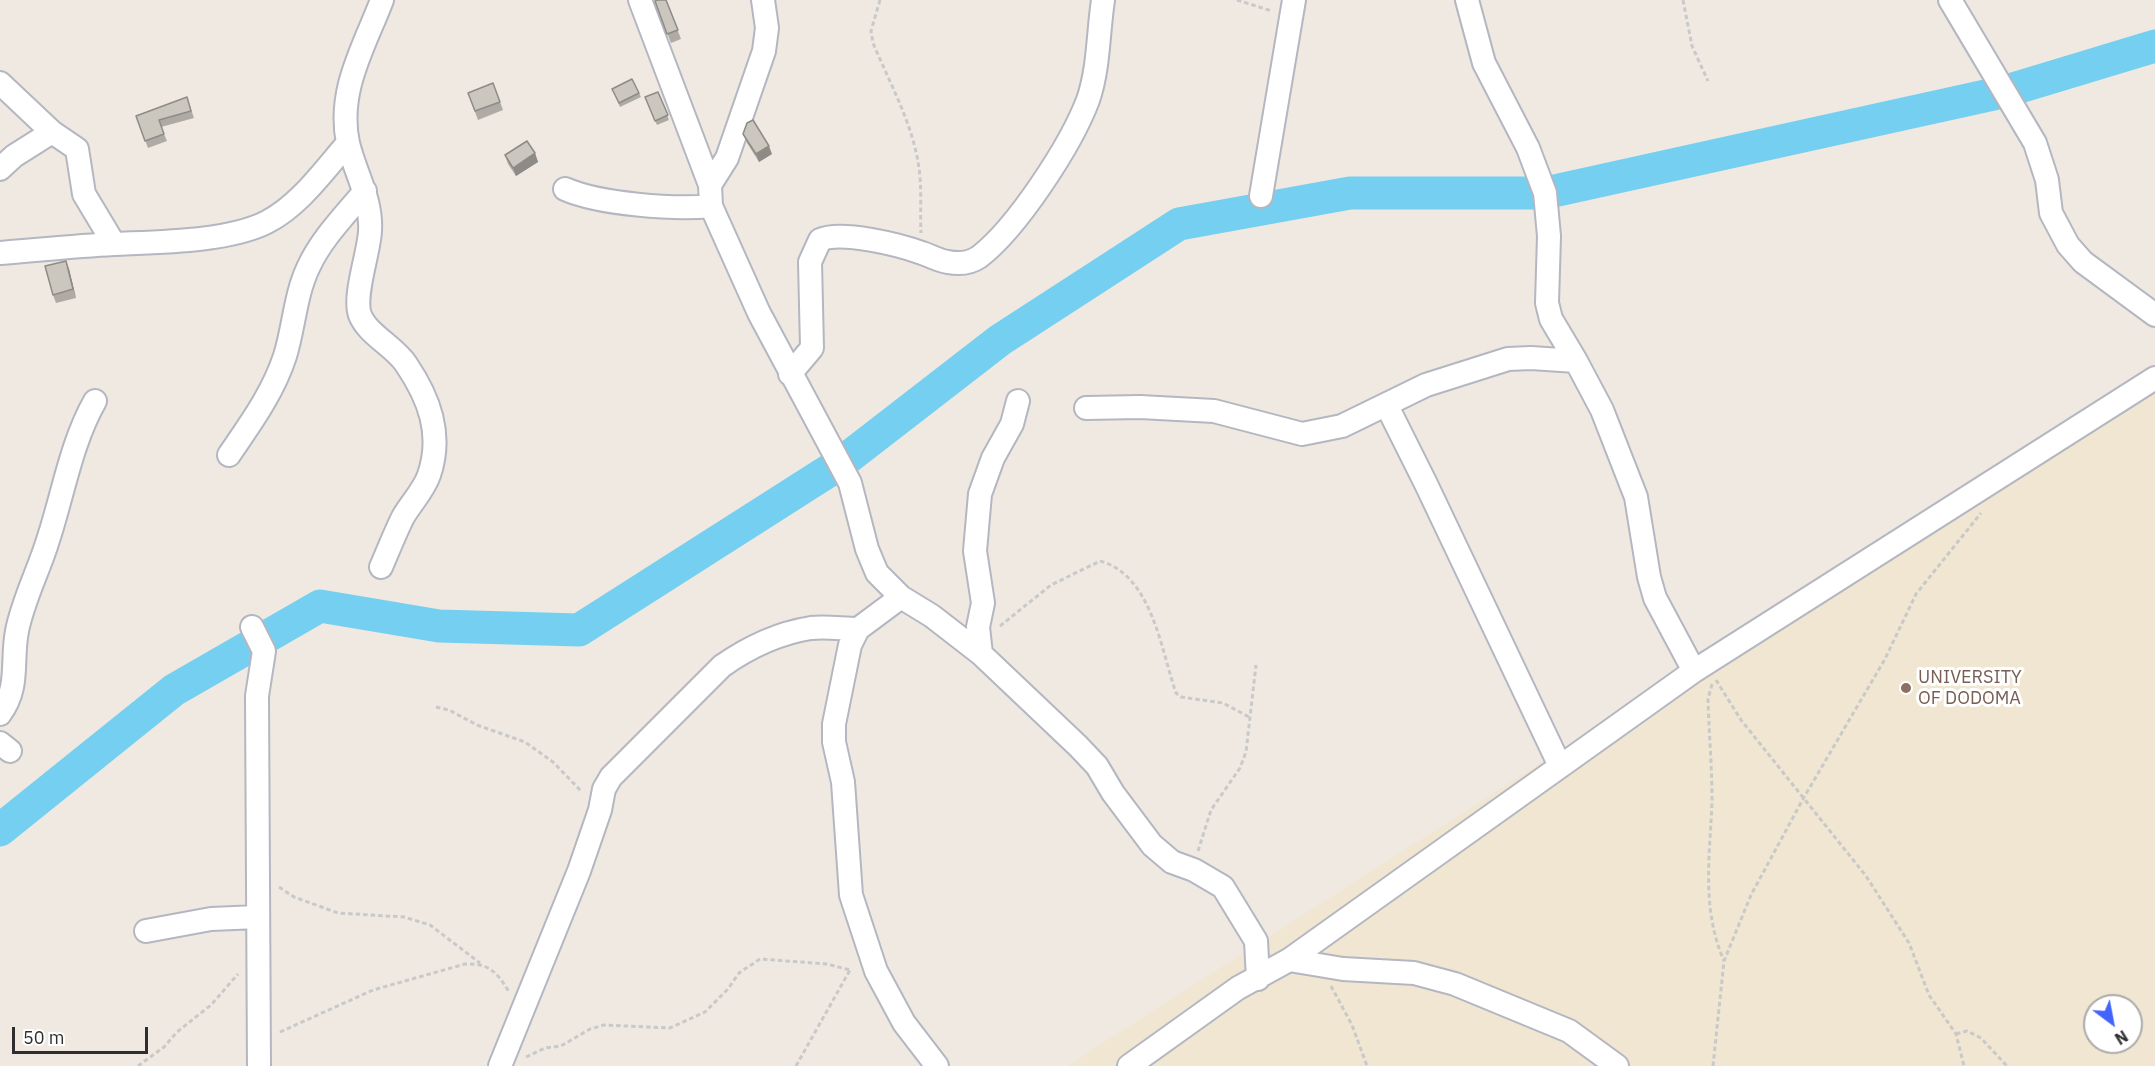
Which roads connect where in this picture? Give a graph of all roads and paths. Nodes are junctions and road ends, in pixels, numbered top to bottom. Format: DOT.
graph roads {
  1 [pos="382,0"];
  2 [pos="640,0"];
  3 [pos="763,0"];
  4 [pos="880,0"];
  5 [pos="1103,0"];
  6 [pos="1237,0"];
  7 [pos="1467,0"];
  8 [pos="1683,0"];
  9 [pos="1950,0"];
  10 [pos="1292,8"];
  11 [pos="1708,81"];
  12 [pos="0,83"];
  13 [pos="52,132"];
  14 [pos="348,143"];
  15 [pos="0,169"];
  16 [pos="565,189"];
  17 [pos="365,190"];
  18 [pos="711,196"];
  19 [pos="1260,196"];
  20 [pos="114,244"];
  21 [pos="921,252"];
  22 [pos="0,253"];
  23 [pos="2155,315"];
  24 [pos="1576,361"];
  25 [pos="790,374"];
  26 [pos="2155,378"];
  27 [pos="95,401"];
  28 [pos="1017,401"];
  29 [pos="1387,406"];
  30 [pos="1086,408"];
  31 [pos="228,455"];
  32 [pos="1983,509"];
  33 [pos="381,567"];
  34 [pos="901,597"];
  35 [pos="858,629"];
  36 [pos="257,636"];
  37 [pos="980,645"];
  38 [pos="1256,664"];
  39 [pos="1694,671"];
  40 [pos="436,707"];
  41 [pos="0,714"];
  42 [pos="1251,718"];
  43 [pos="1560,766"];
  44 [pos="1803,799"];
  45 [pos="600,810"];
  46 [pos="258,868"];
  47 [pos="1194,870"];
  48 [pos="258,917"];
  49 [pos="146,931"];
  50 [pos="872,957"];
  51 [pos="1289,960"];
  52 [pos="1724,961"];
  53 [pos="480,963"];
  54 [pos="1319,965"];
  55 [pos="242,967"];
  56 [pos="850,970"];
  57 [pos="1258,979"];
  58 [pos="522,1014"];
  59 [pos="1956,1034"];
  60 [pos="259,1042"];
  61 [pos="522,1059"];
  62 [pos="138,1066"];
  63 [pos="259,1066"];
  64 [pos="500,1066"];
  65 [pos="796,1066"];
  66 [pos="936,1066"];
  67 [pos="1129,1066"];
  68 [pos="1367,1066"];
  69 [pos="1617,1066"];
  70 [pos="1713,1066"];
  71 [pos="1964,1066"];
  72 [pos="2007,1066"];
  1 -- 14 [label="street"];
  2 -- 18 [label="street"];
  3 -- 18 [label="street"];
  4 -- 21 [label="path"];
  5 -- 21 [label="street"];
  6 -- 10 [label="path"];
  7 -- 24 [label="street"];
  8 -- 11 [label="path"];
  9 -- 23 [label="street"];
  10 -- 19 [label="street"];
  12 -- 13 [label="street"];
  13 -- 15 [label="street"];
  13 -- 20 [label="street"];
  14 -- 17 [label="street"];
  14 -- 20 [label="street"];
  16 -- 18 [label="street"];
  17 -- 31 [label="street"];
  17 -- 33 [label="street"];
  18 -- 25 [label="street"];
  20 -- 22 [label="street"];
  21 -- 25 [label="street"];
  24 -- 29 [label="street"];
  24 -- 39 [label="street"];
  25 -- 34 [label="street"];
  26 -- 39 [label="street"];
  27 -- 41 [label="street"];
  28 -- 37 [label="street"];
  29 -- 30 [label="street"];
  29 -- 43 [label="street"];
  32 -- 44 [label="path"];
  34 -- 35 [label="street"];
  34 -- 37 [label="street"];
  35 -- 45 [label="street"];
  35 -- 50 [label="street"];
  36 -- 46 [label="street"];
  37 -- 42 [label="path"];
  37 -- 47 [label="street"];
  38 -- 42 [label="path"];
  39 -- 43 [label="street"];
  40 -- 45 [label="path"];
  42 -- 47 [label="path"];
  43 -- 51 [label="street"];
  44 -- 52 [label="path"];
  44 -- 52 [label="path"];
  44 -- 59 [label="path"];
  45 -- 58 [label="street"];
  46 -- 48 [label="street"];
  46 -- 53 [label="path"];
  47 -- 57 [label="street"];
  48 -- 49 [label="street"];
  48 -- 60 [label="street"];
  50 -- 56 [label="path"];
  50 -- 66 [label="street"];
  51 -- 54 [label="street"];
  51 -- 57 [label="street"];
  52 -- 70 [label="path"];
  53 -- 58 [label="path"];
  53 -- 60 [label="path"];
  54 -- 68 [label="path"];
  54 -- 69 [label="street"];
  55 -- 62 [label="path"];
  56 -- 61 [label="path"];
  56 -- 65 [label="path"];
  57 -- 67 [label="street"];
  58 -- 64 [label="street"];
  59 -- 71 [label="path"];
  59 -- 72 [label="path"];
  60 -- 63 [label="street"];
}
